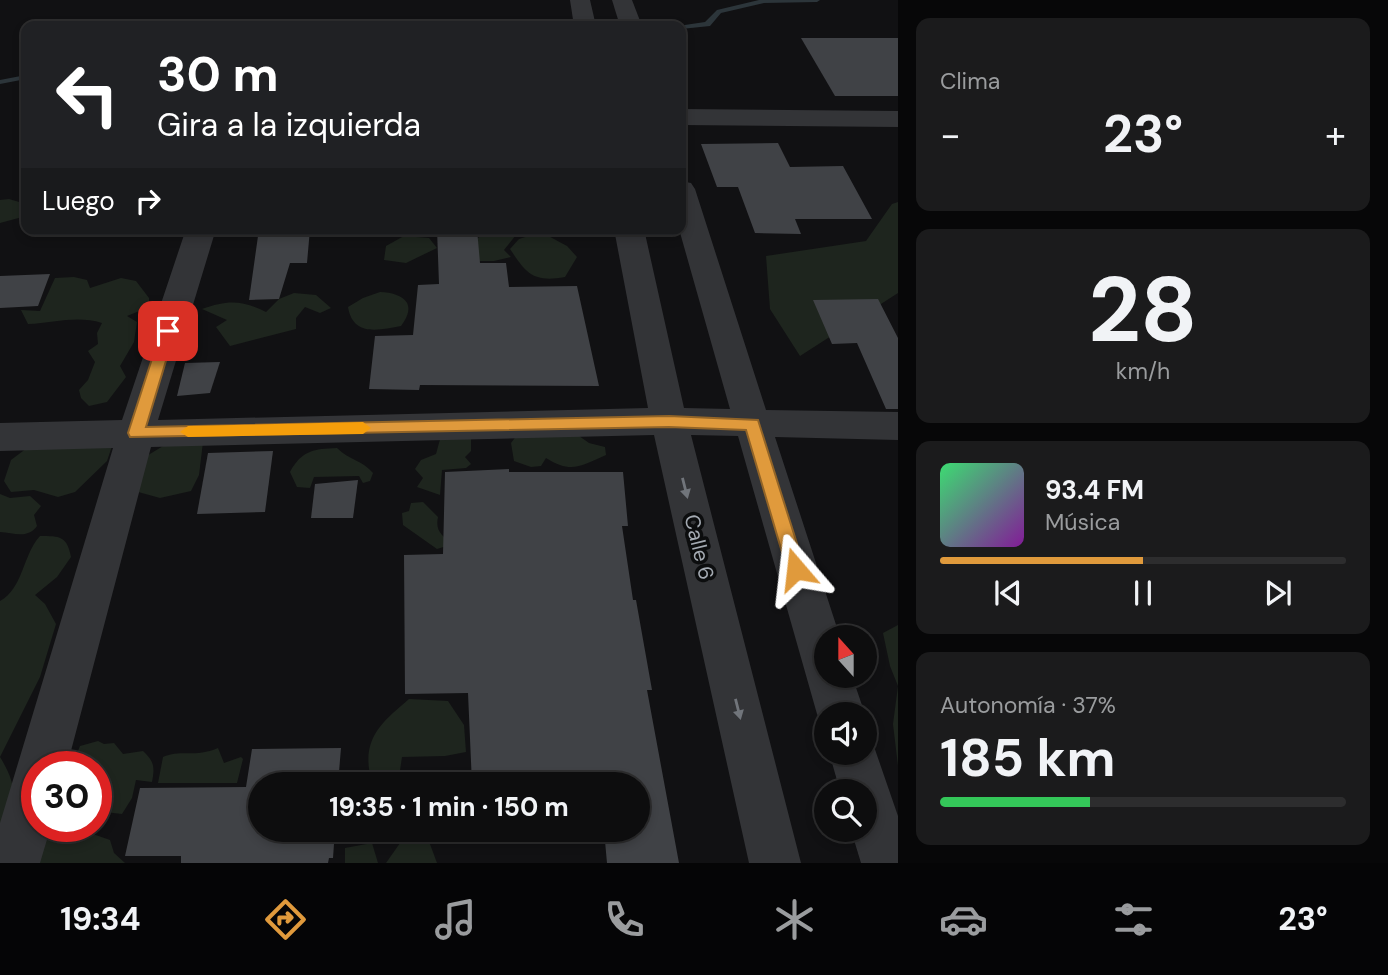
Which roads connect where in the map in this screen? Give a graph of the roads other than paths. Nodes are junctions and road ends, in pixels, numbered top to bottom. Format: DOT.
graph roads {
  1 [pos="580,0"];
  2 [pos="622,0"];
  3 [pos="584,21"];
  4 [pos="629,21"];
  5 [pos="686,117"];
  6 [pos="898,118"];
  7 [pos="686,206"];
  8 [pos="199,235"];
  9 [pos="630,235"];
  10 [pos="669,422"];
  11 [pos="752,424"];
  12 [pos="898,426"];
  13 [pos="136,433"];
  14 [pos="0,437"];
  15 [pos="814,626"];
  16 [pos="46,751"];
  17 [pos="857,765"];
  18 [pos="21,841"];
  19 [pos="15,863"];
  20 [pos="775,863"];
  21 [pos="887,863"];
  1 -- 3 [label="street"];
  2 -- 4 [label="street"];
  5 -- 6 [label="street"];
  7 -- 11 [label="street"];
  8 -- 13 [label="street"];
  9 -- 10 [label="street, Calle 6"];
  10 -- 11 [label="street"];
  10 -- 13 [label="street"];
  10 -- 20 [label="street, Calle 6, one-way"];
  11 -- 12 [label="street"];
  11 -- 15 [label="street"];
  13 -- 14 [label="street"];
  13 -- 16 [label="street"];
  17 -- 21 [label="street"];
  18 -- 19 [label="street"];
}
